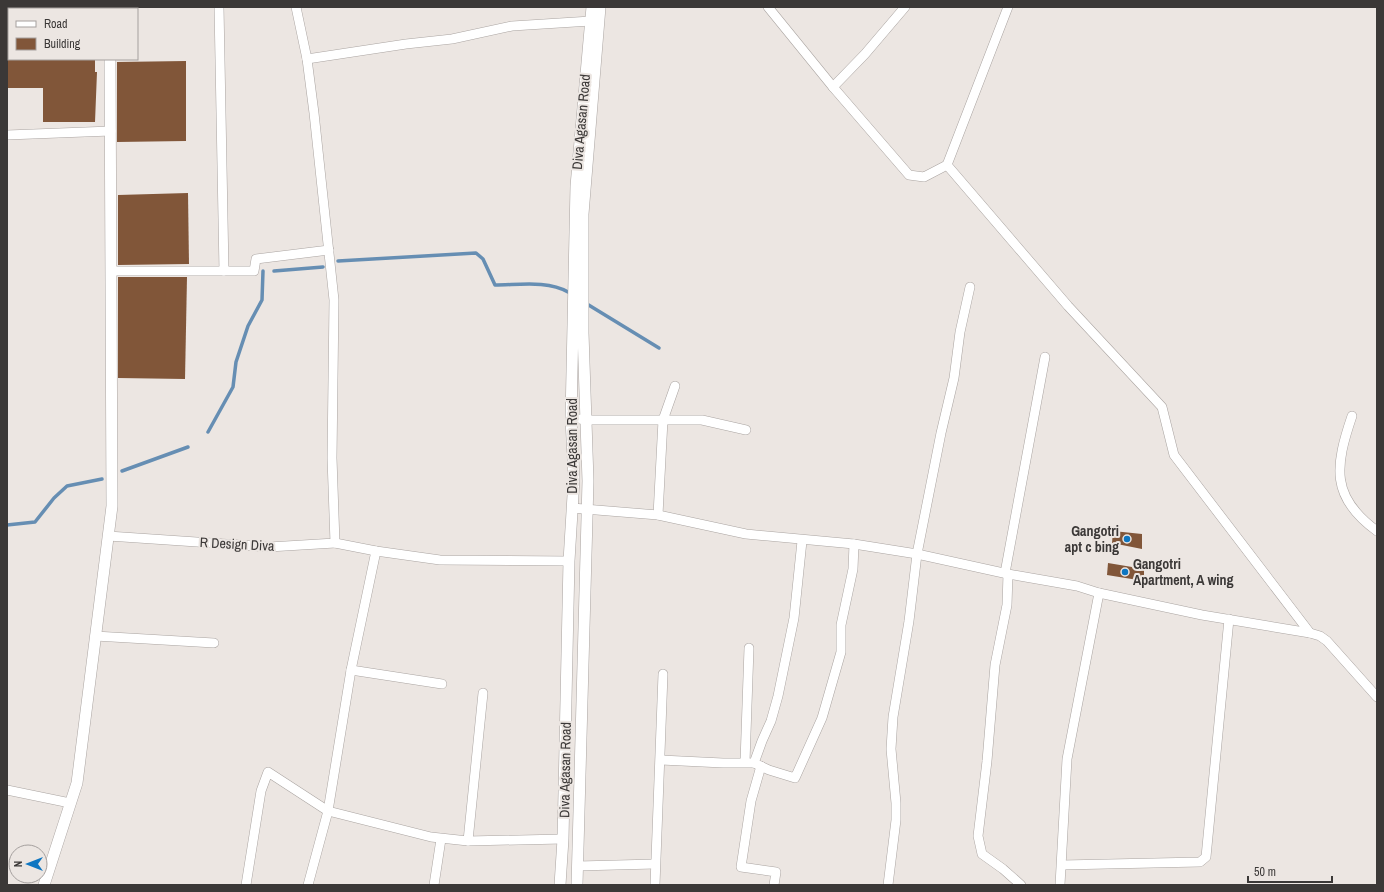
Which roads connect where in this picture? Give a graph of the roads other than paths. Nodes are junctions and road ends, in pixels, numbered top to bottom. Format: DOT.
graph roads {
  1 [pos="219,7"];
  2 [pos="296,7"];
  3 [pos="592,7"];
  4 [pos="600,7"];
  5 [pos="768,7"];
  6 [pos="905,7"];
  7 [pos="1008,7"];
  8 [pos="591,21"];
  9 [pos="307,59"];
  10 [pos="110,60"];
  11 [pos="833,87"];
  12 [pos="111,131"];
  13 [pos="7,134"];
  14 [pos="947,165"];
  15 [pos="329,250"];
  16 [pos="112,272"];
  17 [pos="224,272"];
  18 [pos="970,287"];
  19 [pos="1045,357"];
  20 [pos="675,386"];
  21 [pos="1352,416"];
  22 [pos="572,418"];
  23 [pos="586,420"];
  24 [pos="663,420"];
  25 [pos="746,430"];
  26 [pos="572,508"];
  27 [pos="588,510"];
  28 [pos="658,515"];
  29 [pos="1377,531"];
  30 [pos="108,536"];
  31 [pos="802,541"];
  32 [pos="335,543"];
  33 [pos="854,544"];
  34 [pos="376,551"];
  35 [pos="917,554"];
  36 [pos="569,561"];
  37 [pos="1007,574"];
  38 [pos="1099,593"];
  39 [pos="1229,619"];
  40 [pos="1310,633"];
  41 [pos="95,636"];
  42 [pos="214,643"];
  43 [pos="749,648"];
  44 [pos="351,670"];
  45 [pos="663,674"];
  46 [pos="442,684"];
  47 [pos="483,693"];
  48 [pos="1377,697"];
  49 [pos="661,760"];
  50 [pos="754,764"];
  51 [pos="7,790"];
  52 [pos="70,803"];
  53 [pos="328,811"];
  54 [pos="441,839"];
  55 [pos="563,839"];
  56 [pos="468,841"];
  57 [pos="655,864"];
  58 [pos="1062,865"];
  59 [pos="578,866"];
  60 [pos="44,885"];
  61 [pos="246,885"];
  62 [pos="308,885"];
  63 [pos="434,885"];
  64 [pos="560,885"];
  65 [pos="577,885"];
  66 [pos="655,885"];
  67 [pos="774,885"];
  68 [pos="888,885"];
  69 [pos="1021,885"];
  70 [pos="1060,885"];
  1 -- 17 [label="street"];
  2 -- 9 [label="street"];
  3 -- 8 [label="street, Diva Agasan Road"];
  4 -- 23 [label="street"];
  5 -- 11 [label="street"];
  6 -- 11 [label="street"];
  7 -- 14 [label="street"];
  8 -- 9 [label="street"];
  8 -- 22 [label="street, Diva Agasan Road"];
  9 -- 15 [label="street"];
  10 -- 12 [label="street"];
  11 -- 14 [label="street"];
  12 -- 13 [label="street"];
  12 -- 16 [label="street"];
  14 -- 40 [label="street"];
  15 -- 17 [label="street"];
  15 -- 32 [label="street"];
  16 -- 17 [label="street"];
  16 -- 30 [label="street"];
  18 -- 35 [label="street"];
  19 -- 37 [label="street"];
  20 -- 24 [label="street"];
  21 -- 29 [label="street"];
  22 -- 23 [label="street"];
  22 -- 26 [label="street, Diva Agasan Road"];
  23 -- 24 [label="street"];
  23 -- 27 [label="street"];
  24 -- 25 [label="street"];
  24 -- 28 [label="street"];
  26 -- 27 [label="street"];
  26 -- 36 [label="street, Diva Agasan Road"];
  27 -- 28 [label="street"];
  27 -- 59 [label="street"];
  28 -- 31 [label="street"];
  30 -- 32 [label="street, R Design Diva"];
  30 -- 41 [label="street"];
  31 -- 33 [label="street"];
  31 -- 50 [label="street"];
  32 -- 34 [label="street, R Design Diva"];
  33 -- 35 [label="street"];
  33 -- 50 [label="street"];
  34 -- 36 [label="street, R Design Diva"];
  34 -- 44 [label="street"];
  35 -- 37 [label="street"];
  35 -- 68 [label="street"];
  36 -- 55 [label="street, Diva Agasan Road"];
  37 -- 38 [label="street"];
  37 -- 69 [label="street"];
  38 -- 39 [label="street"];
  38 -- 58 [label="street"];
  39 -- 40 [label="street"];
  39 -- 58 [label="street"];
  40 -- 48 [label="street"];
  41 -- 42 [label="street"];
  41 -- 52 [label="street"];
  43 -- 50 [label="street"];
  44 -- 46 [label="street"];
  44 -- 53 [label="street"];
  45 -- 49 [label="street"];
  47 -- 56 [label="street"];
  49 -- 50 [label="street"];
  49 -- 57 [label="street"];
  50 -- 67 [label="street"];
  51 -- 52 [label="street"];
  52 -- 60 [label="street"];
  53 -- 54 [label="street"];
  53 -- 61 [label="street"];
  53 -- 62 [label="street"];
  54 -- 56 [label="street"];
  54 -- 63 [label="street"];
  55 -- 56 [label="street"];
  55 -- 64 [label="street, Diva Agasan Road"];
  57 -- 59 [label="street"];
  57 -- 66 [label="street"];
  58 -- 70 [label="street"];
  59 -- 65 [label="street"];
}
